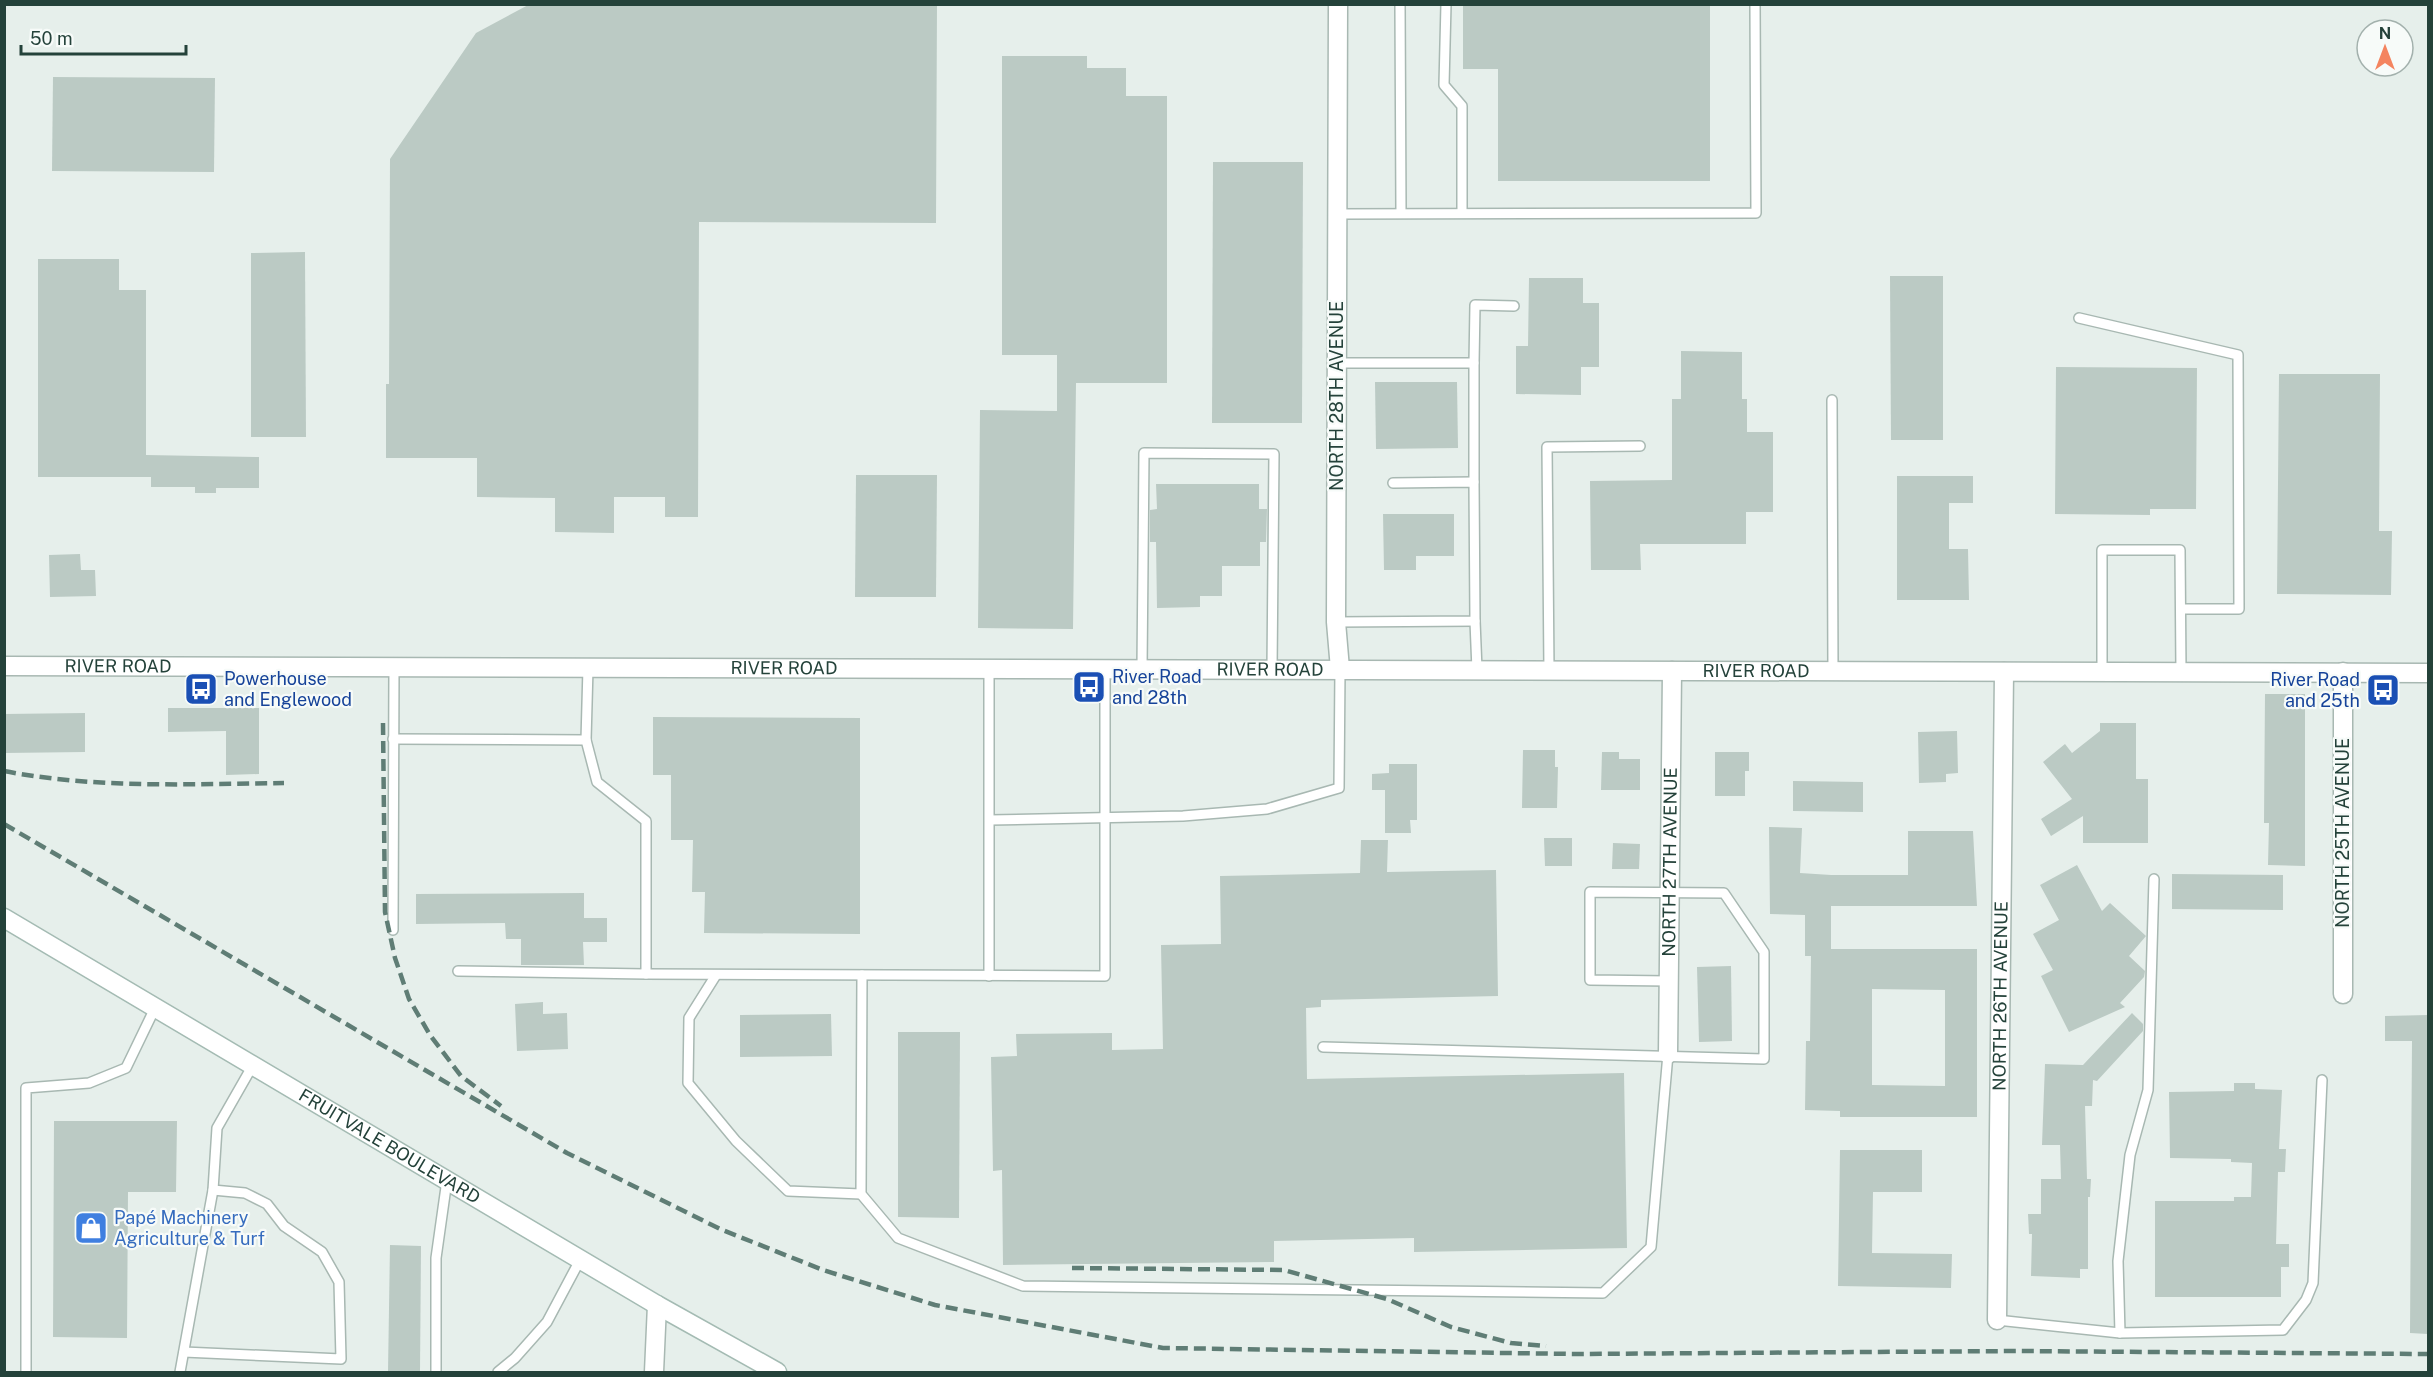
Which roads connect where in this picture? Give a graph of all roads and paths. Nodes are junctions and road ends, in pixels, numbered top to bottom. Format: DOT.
graph roads {
  1 [pos="1338,4"];
  2 [pos="1400,4"];
  3 [pos="1446,4"];
  4 [pos="1755,4"];
  5 [pos="1401,213"];
  6 [pos="1462,213"];
  7 [pos="1337,214"];
  8 [pos="1514,306"];
  9 [pos="2079,318"];
  10 [pos="1337,363"];
  11 [pos="1474,363"];
  12 [pos="1832,400"];
  13 [pos="1640,446"];
  14 [pos="1474,482"];
  15 [pos="1393,483"];
  16 [pos="2181,609"];
  17 [pos="1475,621"];
  18 [pos="1336,622"];
  19 [pos="4,666"];
  20 [pos="394,667"];
  21 [pos="588,668"];
  22 [pos="989,668"];
  23 [pos="1105,669"];
  24 [pos="1142,669"];
  25 [pos="1272,669"];
  26 [pos="1340,669"];
  27 [pos="1477,670"];
  28 [pos="1549,670"];
  29 [pos="1672,671"];
  30 [pos="1833,672"];
  31 [pos="2004,672"];
  32 [pos="2102,672"];
  33 [pos="2181,672"];
  34 [pos="2343,672"];
  35 [pos="2428,673"];
  36 [pos="393,739"];
  37 [pos="586,740"];
  38 [pos="1106,819"];
  39 [pos="990,820"];
  40 [pos="2154,879"];
  41 [pos="1670,892"];
  42 [pos="4,918"];
  43 [pos="393,930"];
  44 [pos="458,971"];
  45 [pos="646,974"];
  46 [pos="716,975"];
  47 [pos="862,975"];
  48 [pos="989,976"];
  49 [pos="1670,981"];
  50 [pos="2343,994"];
  51 [pos="155,1008"];
  52 [pos="1323,1047"];
  53 [pos="1668,1054"];
  54 [pos="253,1065"];
  55 [pos="2322,1080"];
  56 [pos="447,1180"];
  57 [pos="213,1190"];
  58 [pos="861,1194"];
  59 [pos="580,1260"];
  60 [pos="657,1305"];
  61 [pos="1997,1320"];
  62 [pos="2120,1333"];
  63 [pos="184,1352"];
  64 [pos="26,1372"];
  65 [pos="180,1372"];
  66 [pos="436,1372"];
  67 [pos="498,1372"];
  68 [pos="654,1372"];
  69 [pos="777,1372"];
  1 -- 7 [label="street, NORTH 28TH AVENUE"];
  2 -- 5 [label="lane"];
  3 -- 6 [label="lane"];
  4 -- 6 [label="lane"];
  5 -- 6 [label="lane"];
  5 -- 7 [label="lane"];
  7 -- 10 [label="street, NORTH 28TH AVENUE"];
  8 -- 11 [label="lane"];
  9 -- 16 [label="lane"];
  10 -- 11 [label="lane"];
  10 -- 18 [label="street, NORTH 28TH AVENUE"];
  11 -- 14 [label="lane"];
  12 -- 30 [label="lane"];
  13 -- 28 [label="lane"];
  14 -- 15 [label="lane"];
  14 -- 17 [label="lane"];
  16 -- 32 [label="lane"];
  16 -- 33 [label="lane"];
  17 -- 18 [label="lane"];
  17 -- 27 [label="lane"];
  18 -- 26 [label="street, NORTH 28TH AVENUE"];
  19 -- 20 [label="street, RIVER ROAD"];
  20 -- 21 [label="street, RIVER ROAD"];
  20 -- 36 [label="lane"];
  21 -- 22 [label="street, RIVER ROAD"];
  21 -- 37 [label="lane"];
  22 -- 23 [label="street, RIVER ROAD"];
  22 -- 39 [label="lane"];
  23 -- 24 [label="street, RIVER ROAD"];
  23 -- 38 [label="lane"];
  24 -- 25 [label="street, RIVER ROAD"];
  24 -- 25 [label="lane"];
  25 -- 26 [label="street, RIVER ROAD"];
  26 -- 27 [label="street, RIVER ROAD"];
  26 -- 38 [label="lane, NORTH 28TH AVENUE"];
  27 -- 28 [label="street, RIVER ROAD"];
  28 -- 29 [label="street, RIVER ROAD"];
  29 -- 30 [label="street, RIVER ROAD"];
  29 -- 41 [label="street, NORTH 27TH AVENUE"];
  30 -- 31 [label="street, RIVER ROAD"];
  31 -- 32 [label="street, RIVER ROAD"];
  31 -- 61 [label="street, NORTH 26TH AVENUE"];
  32 -- 33 [label="street, RIVER ROAD"];
  33 -- 34 [label="street, RIVER ROAD"];
  34 -- 35 [label="street, RIVER ROAD"];
  34 -- 50 [label="street, NORTH 25TH AVENUE"];
  36 -- 37 [label="lane"];
  36 -- 43 [label="lane"];
  37 -- 45 [label="lane"];
  38 -- 39 [label="lane"];
  38 -- 48 [label="lane"];
  39 -- 48 [label="lane"];
  40 -- 62 [label="lane"];
  41 -- 49 [label="street, NORTH 27TH AVENUE"];
  41 -- 49 [label="lane"];
  41 -- 53 [label="lane"];
  42 -- 51 [label="street, FRUITVALE BOULEVARD"];
  44 -- 45 [label="lane"];
  45 -- 46 [label="lane"];
  46 -- 47 [label="lane"];
  46 -- 58 [label="lane"];
  47 -- 48 [label="lane"];
  47 -- 58 [label="lane"];
  49 -- 53 [label="street, NORTH 27TH AVENUE"];
  51 -- 54 [label="street, FRUITVALE BOULEVARD"];
  51 -- 64 [label="lane"];
  52 -- 53 [label="lane"];
  53 -- 58 [label="lane"];
  54 -- 56 [label="street, FRUITVALE BOULEVARD"];
  54 -- 57 [label="lane"];
  55 -- 62 [label="lane"];
  56 -- 59 [label="street, FRUITVALE BOULEVARD"];
  56 -- 66 [label="lane"];
  57 -- 63 [label="lane"];
  57 -- 63 [label="lane"];
  59 -- 60 [label="street, FRUITVALE BOULEVARD"];
  59 -- 67 [label="lane"];
  60 -- 68 [label="street"];
  60 -- 69 [label="street, FRUITVALE BOULEVARD"];
  61 -- 62 [label="lane"];
  63 -- 65 [label="lane"];
}
